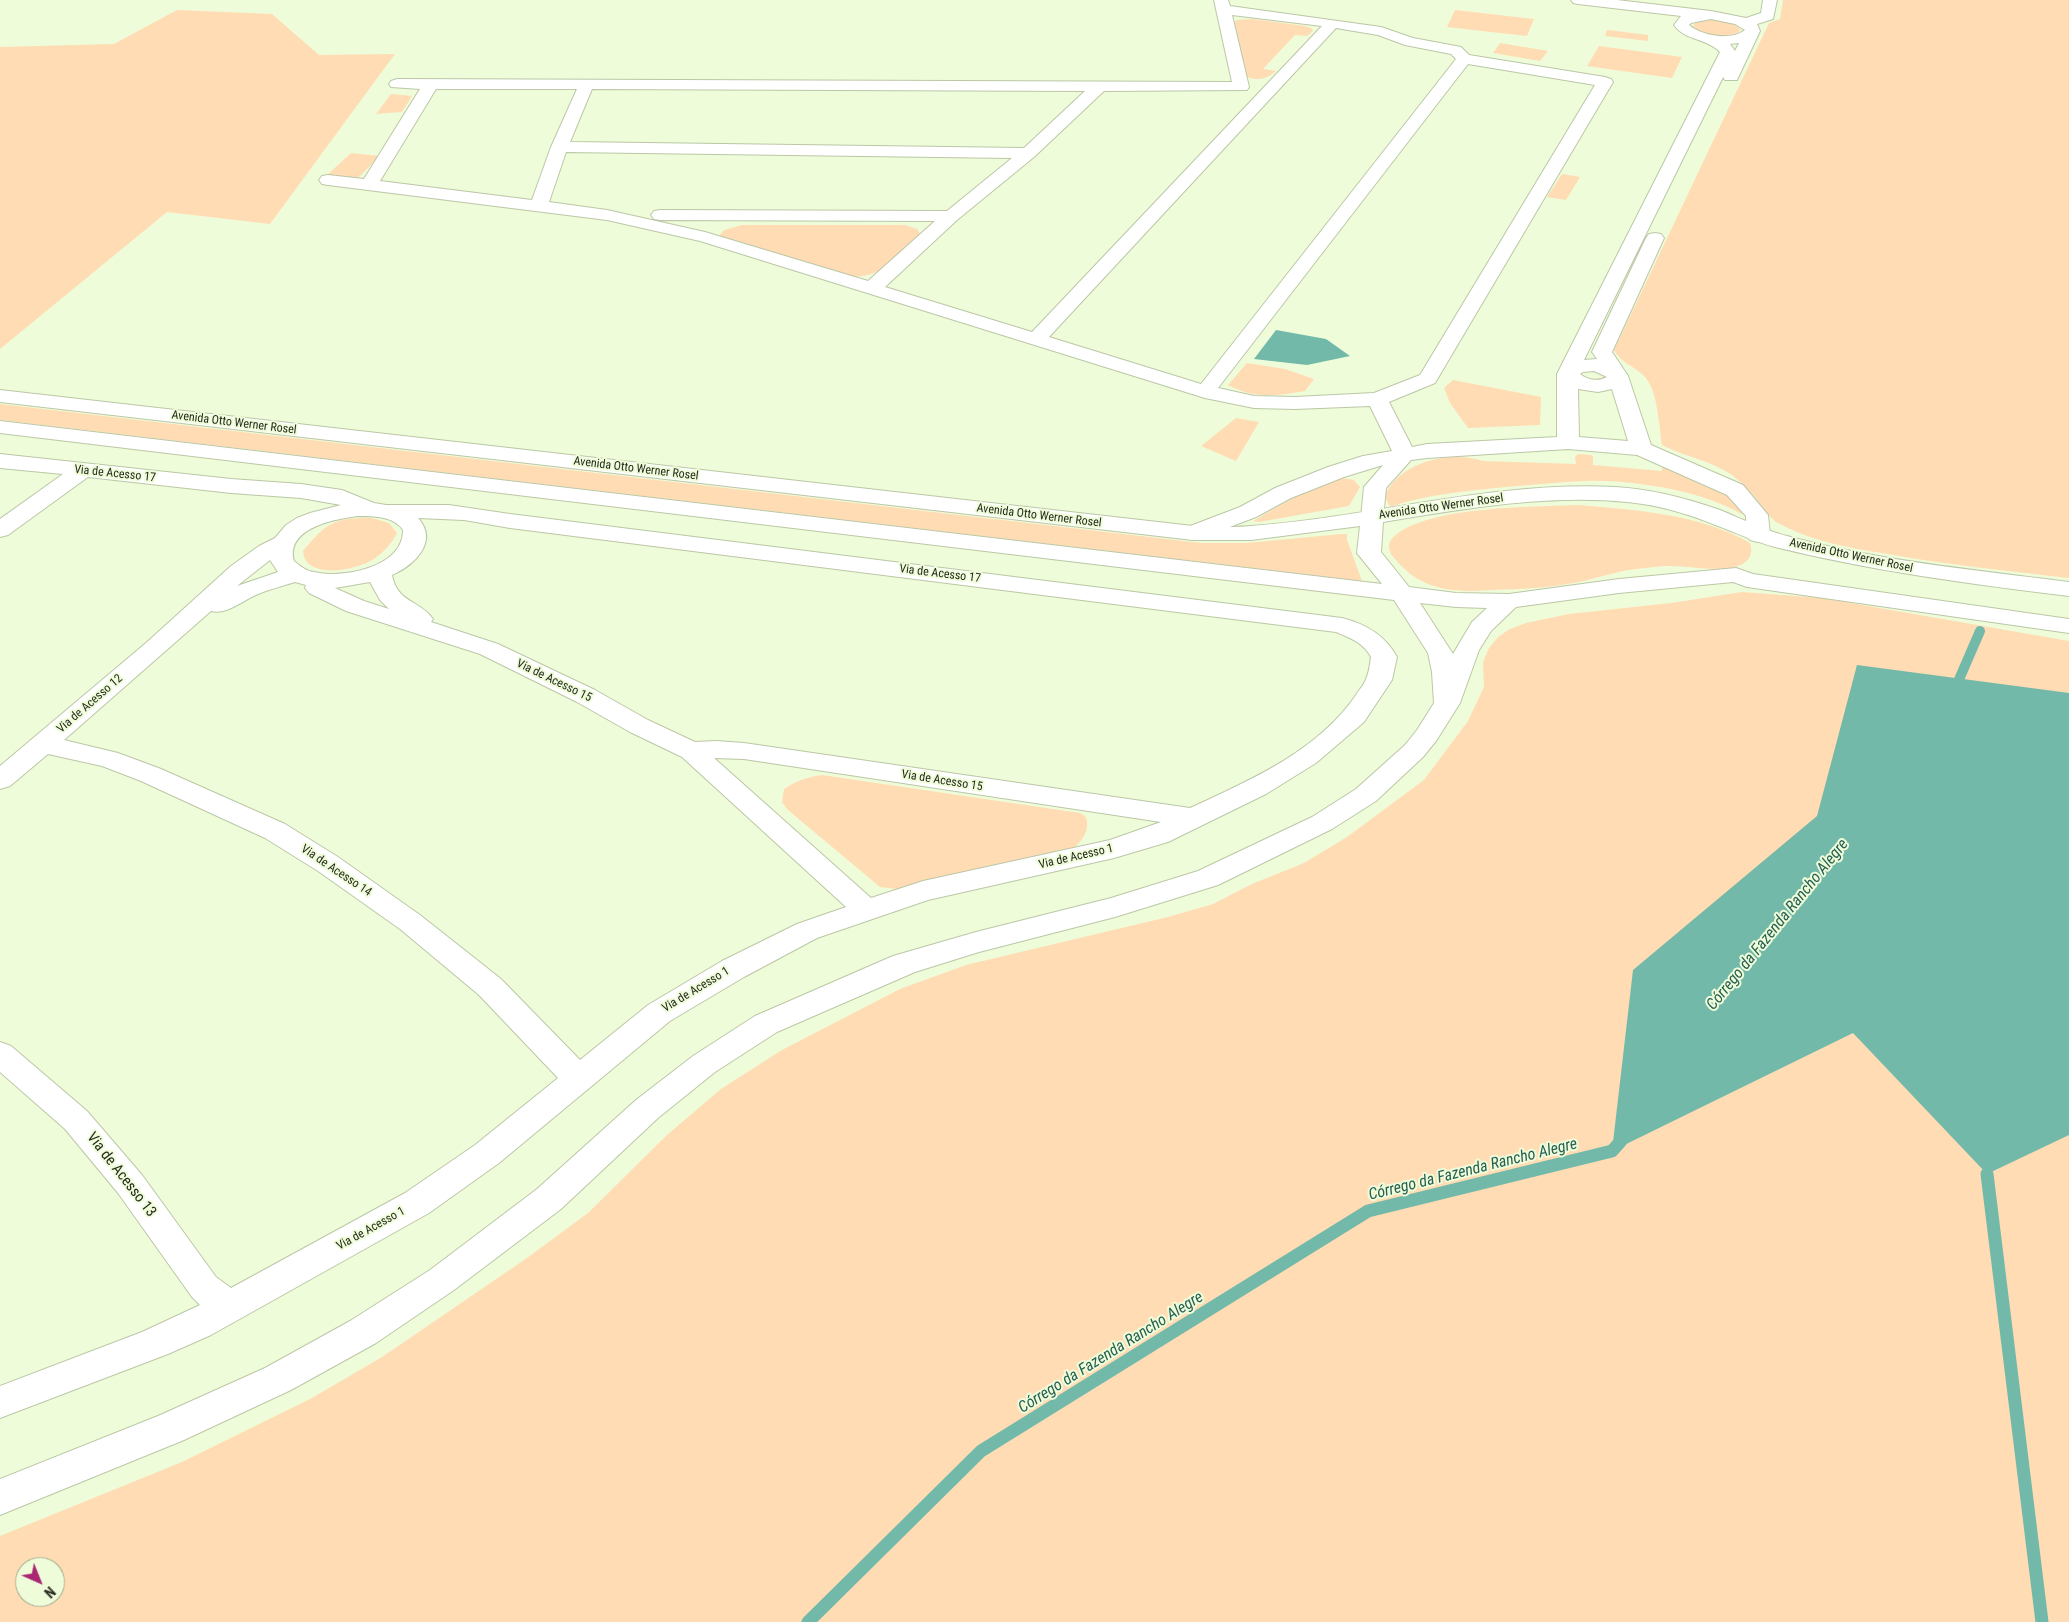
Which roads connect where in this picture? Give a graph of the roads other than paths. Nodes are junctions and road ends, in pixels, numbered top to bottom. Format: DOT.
graph roads {
  1 [pos="1578,0"];
  2 [pos="1770,0"];
  3 [pos="1222,4"];
  4 [pos="1618,5"];
  5 [pos="1722,16"];
  6 [pos="1333,23"];
  7 [pos="1683,29"];
  8 [pos="1748,29"];
  9 [pos="1701,37"];
  10 [pos="1464,59"];
  11 [pos="397,84"];
  12 [pos="430,85"];
  13 [pos="586,86"];
  14 [pos="1099,87"];
  15 [pos="1241,87"];
  16 [pos="1272,87"];
  17 [pos="559,148"];
  18 [pos="1028,153"];
  19 [pos="328,180"];
  20 [pos="369,186"];
  21 [pos="538,207"];
  22 [pos="607,215"];
  23 [pos="730,215"];
  24 [pos="951,216"];
  25 [pos="705,236"];
  26 [pos="872,288"];
  27 [pos="1037,339"];
  28 [pos="1567,374"];
  29 [pos="1618,376"];
  30 [pos="1205,392"];
  31 [pos="0,396"];
  32 [pos="1377,399"];
  33 [pos="0,427"];
  34 [pos="1568,443"];
  35 [pos="1641,449"];
  36 [pos="1406,454"];
  37 [pos="0,461"];
  38 [pos="82,471"];
  39 [pos="230,486"];
  40 [pos="379,510"];
  41 [pos="1372,518"];
  42 [pos="510,521"];
  43 [pos="305,524"];
  44 [pos="0,530"];
  45 [pos="416,532"];
  46 [pos="1193,533"];
  47 [pos="1758,535"];
  48 [pos="283,543"];
  49 [pos="380,571"];
  50 [pos="295,574"];
  51 [pos="1736,575"];
  52 [pos="318,581"];
  53 [pos="2069,589"];
  54 [pos="1403,595"];
  55 [pos="1509,601"];
  56 [pos="2069,626"];
  57 [pos="179,627"];
  58 [pos="441,632"];
  59 [pos="1367,637"];
  60 [pos="1447,703"];
  61 [pos="43,744"];
  62 [pos="691,751"];
  63 [pos="0,780"];
  64 [pos="1193,818"];
  65 [pos="866,911"];
  66 [pos="0,1054"];
  67 [pos="579,1079"];
  68 [pos="229,1308"];
  69 [pos="0,1402"];
  70 [pos="0,1497"];
  1 -- 4 [label="street"];
  2 -- 8 [label="street"];
  3 -- 6 [label="street"];
  3 -- 15 [label="street"];
  4 -- 5 [label="street"];
  4 -- 7 [label="street"];
  5 -- 7 [label="street"];
  5 -- 8 [label="street"];
  6 -- 10 [label="street"];
  6 -- 16 [label="street"];
  7 -- 9 [label="street"];
  8 -- 9 [label="street"];
  8 -- 29 [label="street"];
  9 -- 28 [label="street"];
  10 -- 30 [label="street"];
  10 -- 32 [label="street"];
  11 -- 12 [label="street"];
  12 -- 13 [label="street"];
  12 -- 20 [label="street"];
  13 -- 14 [label="street"];
  13 -- 17 [label="street"];
  14 -- 15 [label="street"];
  14 -- 18 [label="street"];
  15 -- 16 [label="street"];
  16 -- 27 [label="street"];
  17 -- 18 [label="street"];
  17 -- 21 [label="street"];
  18 -- 24 [label="street"];
  19 -- 20 [label="street"];
  20 -- 21 [label="street"];
  21 -- 22 [label="street"];
  22 -- 23 [label="street"];
  22 -- 25 [label="street"];
  23 -- 24 [label="street"];
  23 -- 25 [label="street"];
  24 -- 26 [label="street"];
  25 -- 26 [label="street"];
  26 -- 27 [label="street"];
  27 -- 30 [label="street"];
  28 -- 29 [label="street"];
  28 -- 34 [label="street"];
  29 -- 35 [label="street"];
  30 -- 32 [label="street"];
  31 -- 46 [label="street, Avenida Otto Werner Rosel"];
  32 -- 36 [label="street"];
  33 -- 54 [label="street"];
  34 -- 35 [label="street"];
  34 -- 36 [label="street"];
  35 -- 47 [label="street"];
  36 -- 41 [label="street"];
  36 -- 46 [label="street"];
  37 -- 38 [label="street, Via de Acesso 17"];
  38 -- 39 [label="street, Via de Acesso 17"];
  38 -- 44 [label="street"];
  39 -- 40 [label="street, Via de Acesso 17"];
  39 -- 43 [label="street, Via de Acesso 17"];
  40 -- 42 [label="street, Via de Acesso 17"];
  40 -- 43 [label="street, Via de Acesso 12"];
  40 -- 45 [label="street"];
  41 -- 46 [label="street, Avenida Otto Werner Rosel"];
  41 -- 47 [label="street, Avenida Otto Werner Rosel"];
  41 -- 54 [label="street"];
  42 -- 45 [label="street, Via de Acesso 17"];
  42 -- 59 [label="street, Via de Acesso 17"];
  43 -- 48 [label="street, Via de Acesso 12"];
  45 -- 49 [label="street"];
  47 -- 51 [label="street"];
  47 -- 53 [label="street, Avenida Otto Werner Rosel"];
  48 -- 50 [label="street"];
  48 -- 57 [label="street, Via de Acesso 12"];
  49 -- 52 [label="street"];
  49 -- 58 [label="street, Via de Acesso 15"];
  50 -- 52 [label="street"];
  50 -- 57 [label="street, Via de Acesso 12"];
  51 -- 55 [label="street"];
  51 -- 56 [label="street"];
  52 -- 58 [label="street, Via de Acesso 15"];
  54 -- 55 [label="street"];
  54 -- 60 [label="street"];
  55 -- 60 [label="street"];
  57 -- 61 [label="street, Via de Acesso 12"];
  58 -- 62 [label="street, Via de Acesso 15"];
  59 -- 64 [label="street, Via de Acesso 1"];
  60 -- 70 [label="street"];
  61 -- 63 [label="street, Via de Acesso 12"];
  61 -- 67 [label="street, Via de Acesso 14"];
  62 -- 64 [label="street, Via de Acesso 15"];
  62 -- 65 [label="street, Via de Acesso 15"];
  64 -- 65 [label="street, Via de Acesso 1"];
  65 -- 67 [label="street, Via de Acesso 1"];
  66 -- 68 [label="street, Via de Acesso 13"];
  67 -- 68 [label="street, Via de Acesso 1"];
  68 -- 69 [label="street, Via de Acesso 1"];
}
